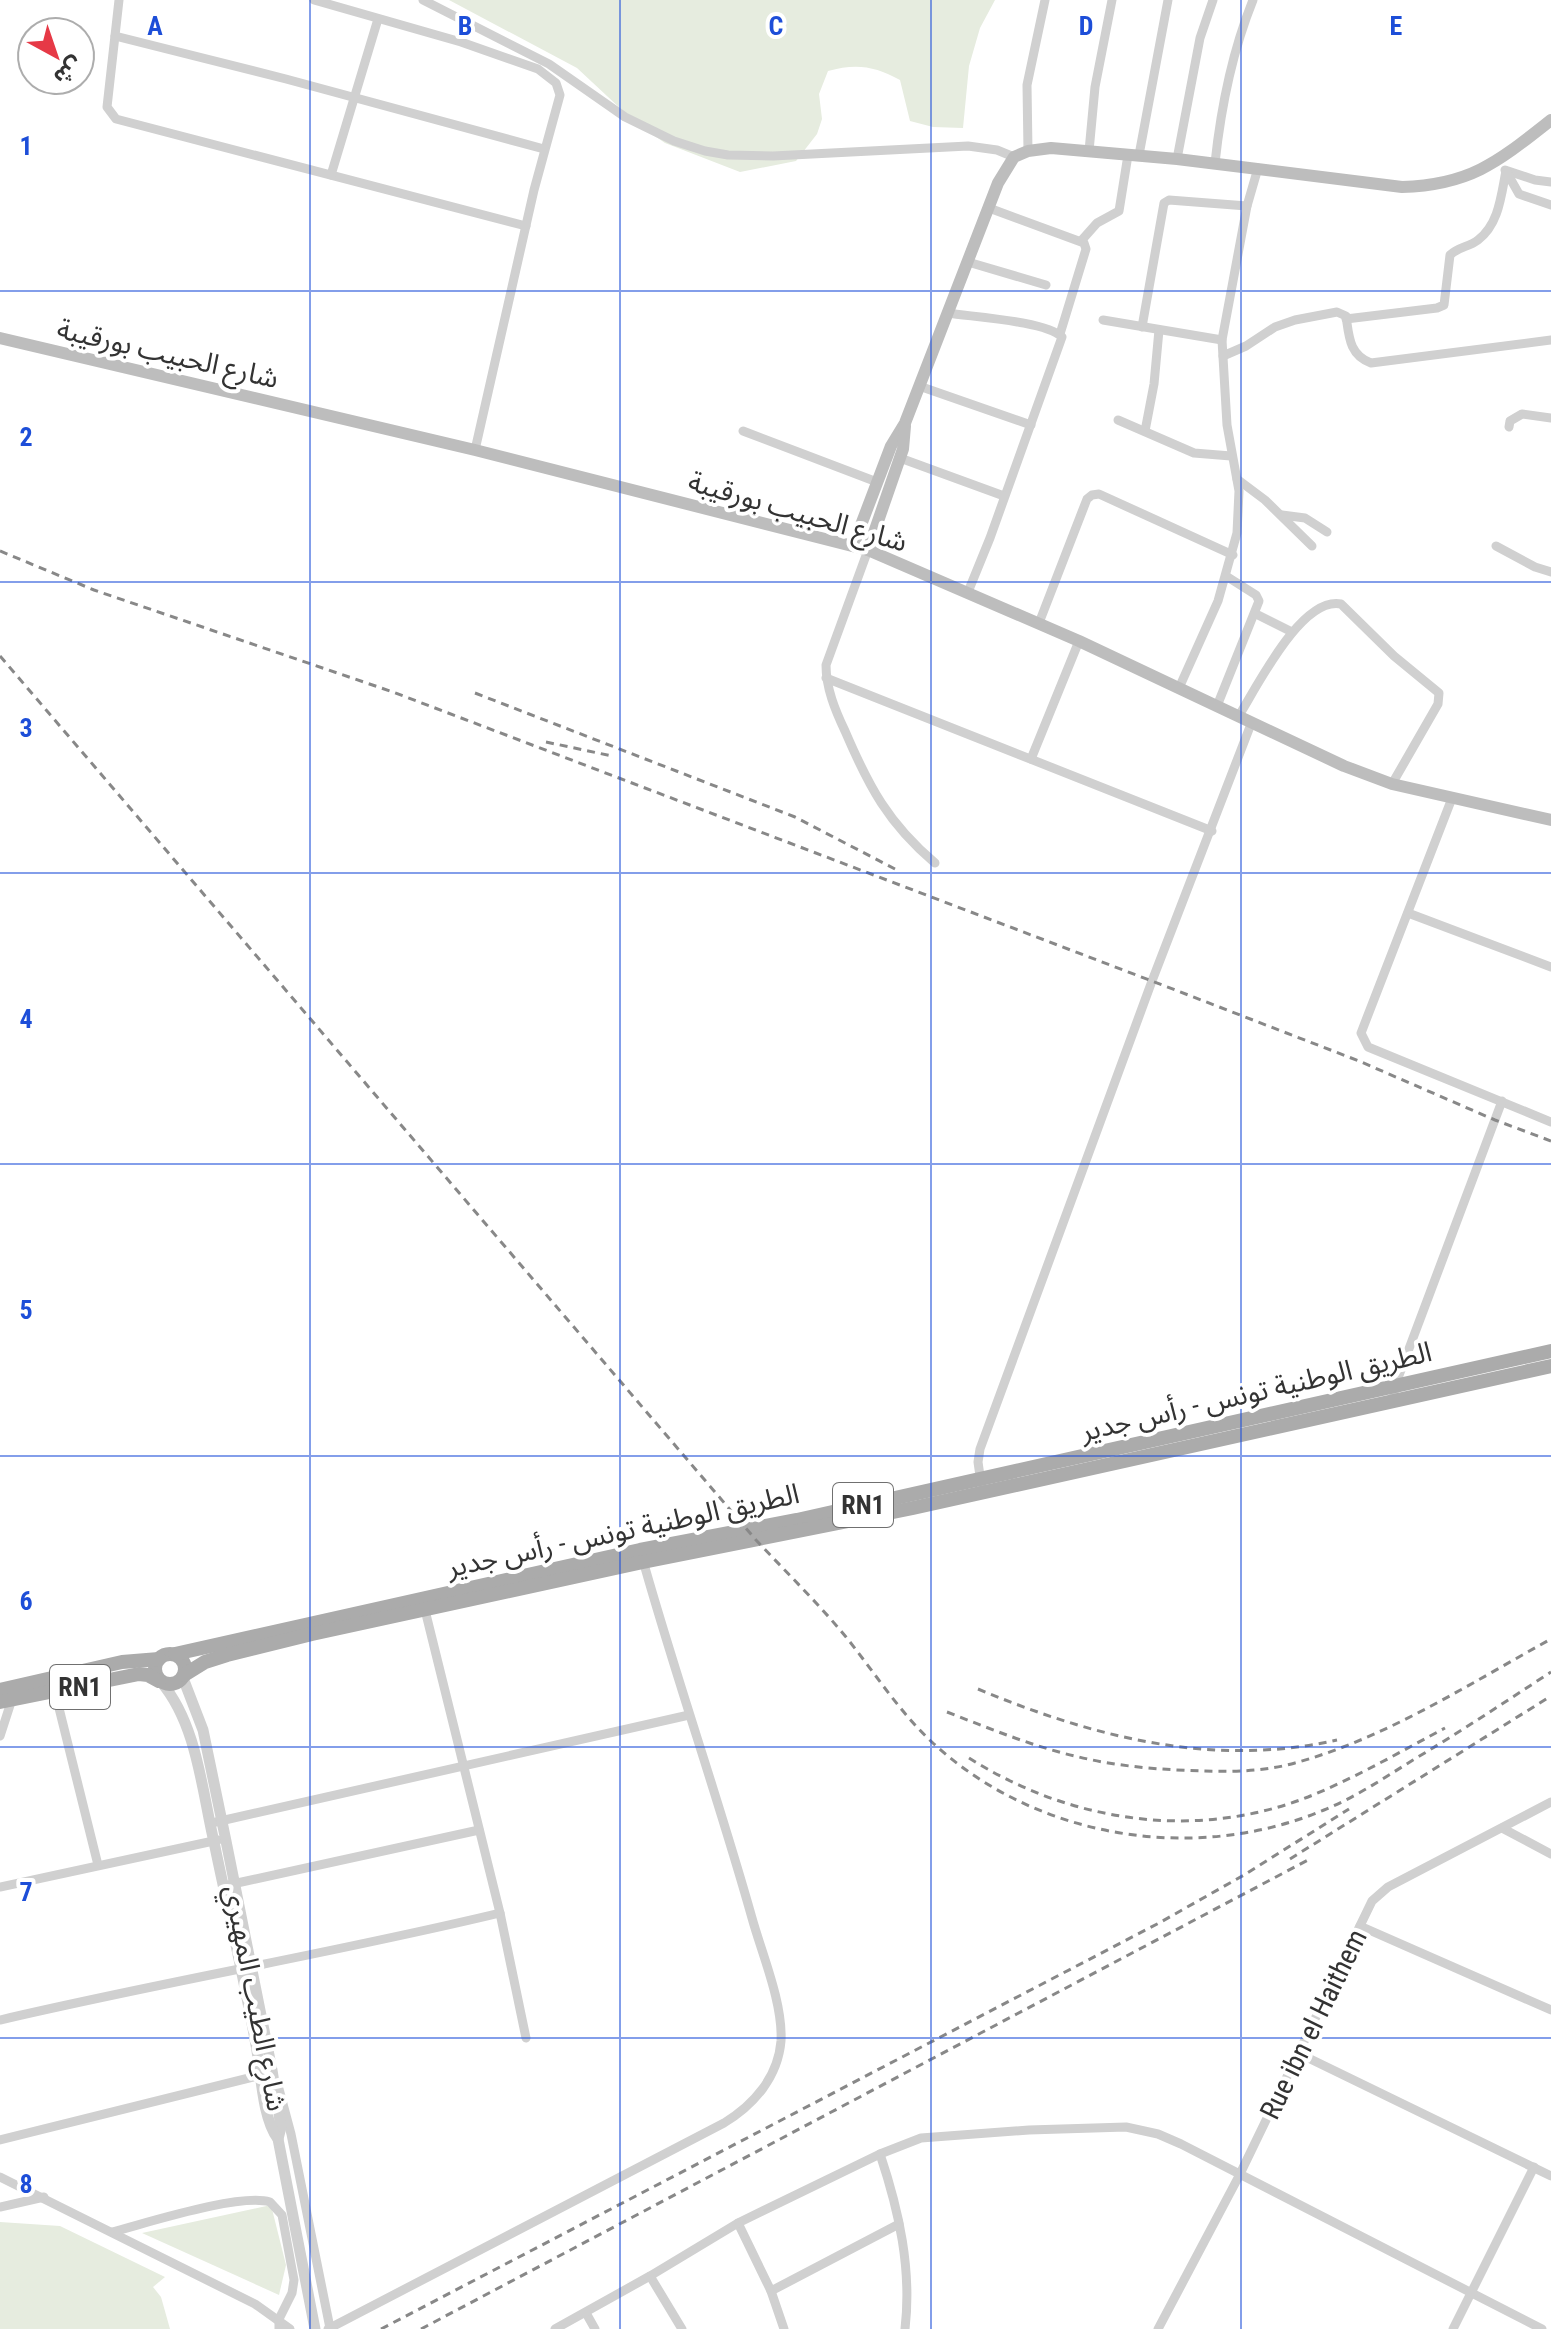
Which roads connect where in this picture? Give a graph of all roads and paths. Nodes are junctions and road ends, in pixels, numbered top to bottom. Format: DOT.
graph roads {
  1 [pos="119,0"];
  2 [pos="314,0"];
  3 [pos="423,0"];
  4 [pos="1045,0"];
  5 [pos="1112,0"];
  6 [pos="1168,0"];
  7 [pos="1213,0"];
  8 [pos="1253,0"];
  9 [pos="378,19"];
  10 [pos="115,36"];
  11 [pos="354,97"];
  12 [pos="1551,120"];
  13 [pos="544,149"];
  14 [pos="1028,151"];
  15 [pos="1089,151"];
  16 [pos="1134,155"];
  17 [pos="1014,157"];
  18 [pos="1177,159"];
  19 [pos="1215,163"];
  20 [pos="1503,166"];
  21 [pos="1258,168"];
  22 [pos="331,175"];
  23 [pos="1551,182"];
  24 [pos="1551,205"];
  25 [pos="1247,206"];
  26 [pos="989,208"];
  27 [pos="526,226"];
  28 [pos="1081,241"];
  29 [pos="968,262"];
  30 [pos="1046,285"];
  31 [pos="948,313"];
  32 [pos="1346,319"];
  33 [pos="1103,320"];
  34 [pos="1142,327"];
  35 [pos="1159,330"];
  36 [pos="1060,334"];
  37 [pos="0,338"];
  38 [pos="1222,340"];
  39 [pos="1551,340"];
  40 [pos="1223,356"];
  41 [pos="919,386"];
  42 [pos="1551,418"];
  43 [pos="1118,420"];
  44 [pos="905,423"];
  45 [pos="1031,425"];
  46 [pos="1509,427"];
  47 [pos="743,431"];
  48 [pos="1145,431"];
  49 [pos="475,450"];
  50 [pos="1231,456"];
  51 [pos="900,458"];
  52 [pos="1237,479"];
  53 [pos="877,482"];
  54 [pos="1004,496"];
  55 [pos="1282,515"];
  56 [pos="1327,532"];
  57 [pos="853,546"];
  58 [pos="1312,546"];
  59 [pos="1496,546"];
  60 [pos="868,550"];
  61 [pos="1233,555"];
  62 [pos="1551,572"];
  63 [pos="1226,576"];
  64 [pos="968,592"];
  65 [pos="1256,614"];
  66 [pos="1039,623"];
  67 [pos="1292,632"];
  68 [pos="1079,641"];
  69 [pos="826,678"];
  70 [pos="1179,688"];
  71 [pos="1217,706"];
  72 [pos="1238,717"];
  73 [pos="1251,724"];
  74 [pos="1031,759"];
  75 [pos="1392,784"];
  76 [pos="1452,798"];
  77 [pos="1551,820"];
  78 [pos="1212,831"];
  79 [pos="935,863"];
  80 [pos="1408,913"];
  81 [pos="1551,967"];
  82 [pos="1502,1101"];
  83 [pos="1551,1122"];
  84 [pos="1551,1351"];
  85 [pos="1551,1366"];
  86 [pos="1394,1394"];
  87 [pos="982,1485"];
  88 [pos="642,1556"];
  89 [pos="425,1610"];
  90 [pos="175,1654"];
  91 [pos="159,1659"];
  92 [pos="183,1676"];
  93 [pos="160,1682"];
  94 [pos="55,1692"];
  95 [pos="4,1697"];
  96 [pos="689,1715"];
  97 [pos="0,1736"];
  98 [pos="463,1766"];
  99 [pos="1551,1802"];
  100 [pos="216,1822"];
  101 [pos="1502,1828"];
  102 [pos="479,1830"];
  103 [pos="219,1839"];
  104 [pos="1551,1854"];
  105 [pos="98,1865"];
  106 [pos="229,1885"];
  107 [pos="0,1887"];
  108 [pos="500,1913"];
  109 [pos="1360,1926"];
  110 [pos="246,1968"];
  111 [pos="1551,2010"];
  112 [pos="0,2020"];
  113 [pos="526,2038"];
  114 [pos="1298,2053"];
  115 [pos="266,2072"];
  116 [pos="0,2140"];
  117 [pos="880,2154"];
  118 [pos="1534,2167"];
  119 [pos="1239,2176"];
  120 [pos="1551,2176"];
  121 [pos="0,2177"];
  122 [pos="44,2197"];
  123 [pos="0,2207"];
  124 [pos="738,2223"];
  125 [pos="899,2224"];
  126 [pos="112,2232"];
  127 [pos="650,2276"];
  128 [pos="771,2291"];
  129 [pos="1470,2293"];
  130 [pos="586,2313"];
  131 [pos="279,2324"];
  132 [pos="329,2328"];
  133 [pos="290,2329"];
  134 [pos="315,2329"];
  135 [pos="555,2329"];
  136 [pos="595,2329"];
  137 [pos="682,2329"];
  138 [pos="784,2329"];
  139 [pos="905,2329"];
  140 [pos="1158,2329"];
  141 [pos="1453,2329"];
  142 [pos="1542,2329"];
  1 -- 10 [label="street"];
  2 -- 9 [label="street"];
  3 -- 17 [label="street"];
  4 -- 14 [label="street"];
  5 -- 15 [label="street"];
  6 -- 16 [label="street"];
  7 -- 18 [label="street"];
  8 -- 19 [label="street"];
  9 -- 11 [label="street"];
  9 -- 13 [label="street"];
  10 -- 11 [label="street"];
  10 -- 22 [label="street"];
  11 -- 13 [label="street"];
  11 -- 22 [label="street"];
  12 -- 20 [label="main road"];
  13 -- 27 [label="street"];
  14 -- 15 [label="main road"];
  14 -- 17 [label="main road"];
  15 -- 16 [label="main road"];
  16 -- 18 [label="main road"];
  16 -- 28 [label="street"];
  17 -- 26 [label="main road"];
  18 -- 19 [label="main road"];
  19 -- 21 [label="main road"];
  20 -- 21 [label="main road"];
  20 -- 23 [label="street"];
  20 -- 24 [label="street"];
  20 -- 32 [label="street"];
  21 -- 25 [label="street"];
  22 -- 27 [label="street"];
  25 -- 34 [label="street"];
  25 -- 38 [label="street"];
  26 -- 28 [label="street"];
  26 -- 29 [label="main road"];
  27 -- 49 [label="street"];
  28 -- 36 [label="street"];
  29 -- 30 [label="street"];
  29 -- 31 [label="main road"];
  31 -- 36 [label="street"];
  31 -- 41 [label="main road"];
  32 -- 39 [label="street"];
  32 -- 40 [label="street"];
  33 -- 34 [label="street"];
  34 -- 35 [label="street"];
  35 -- 38 [label="street"];
  35 -- 48 [label="street"];
  36 -- 45 [label="street"];
  37 -- 49 [label="main road, شارع الحبيب بورقيبة"];
  38 -- 40 [label="street"];
  40 -- 50 [label="street"];
  41 -- 44 [label="main road"];
  41 -- 45 [label="street"];
  42 -- 46 [label="street"];
  43 -- 48 [label="street"];
  44 -- 51 [label="main road"];
  44 -- 53 [label="main road"];
  45 -- 54 [label="street"];
  47 -- 53 [label="street"];
  48 -- 50 [label="street"];
  49 -- 57 [label="main road, شارع الحبيب بورقيبة"];
  50 -- 52 [label="street"];
  51 -- 54 [label="street"];
  51 -- 60 [label="main road"];
  52 -- 55 [label="street"];
  52 -- 61 [label="street"];
  53 -- 57 [label="main road"];
  54 -- 64 [label="street"];
  55 -- 56 [label="street"];
  55 -- 58 [label="street"];
  57 -- 60 [label="main road, شارع الحبيب بورقيبة"];
  59 -- 62 [label="street"];
  60 -- 64 [label="main road, شارع الحبيب بورقيبة"];
  60 -- 69 [label="street"];
  61 -- 63 [label="street"];
  61 -- 66 [label="street"];
  63 -- 65 [label="street"];
  63 -- 70 [label="street"];
  64 -- 66 [label="main road, شارع الحبيب بورقيبة"];
  65 -- 67 [label="street"];
  65 -- 71 [label="street"];
  66 -- 68 [label="main road, شارع الحبيب بورقيبة"];
  67 -- 72 [label="street"];
  67 -- 75 [label="street"];
  68 -- 70 [label="main road, شارع الحبيب بورقيبة"];
  68 -- 74 [label="street"];
  69 -- 74 [label="street"];
  69 -- 79 [label="street"];
  70 -- 71 [label="main road, شارع الحبيب بورقيبة"];
  71 -- 72 [label="main road, شارع الحبيب بورقيبة"];
  72 -- 73 [label="main road, شارع الحبيب بورقيبة"];
  73 -- 75 [label="main road, شارع الحبيب بورقيبة"];
  73 -- 78 [label="street"];
  74 -- 78 [label="street"];
  75 -- 76 [label="main road, شارع الحبيب بورقيبة"];
  76 -- 77 [label="main road, شارع الحبيب بورقيبة"];
  76 -- 80 [label="street"];
  78 -- 87 [label="street"];
  80 -- 81 [label="street"];
  80 -- 82 [label="street"];
  82 -- 83 [label="street"];
  82 -- 86 [label="street"];
  84 -- 86 [label="main road, الطريق الوطنية تونس - رأس جدير / RN1"];
  85 -- 86 [label="main road, الطريق الوطنية تونس - رأس جدير / RN1"];
  86 -- 87 [label="main road, الطريق الوطنية تونس - رأس جدير / RN1"];
  87 -- 88 [label="main road, الطريق الوطنية تونس - رأس جدير / RN1"];
  88 -- 89 [label="main road, الطريق الوطنية تونس - رأس جدير / RN1"];
  88 -- 90 [label="main road, الطريق الوطنية تونس - رأس جدير / RN1"];
  88 -- 96 [label="street"];
  89 -- 92 [label="main road, الطريق الوطنية تونس - رأس جدير / RN1"];
  89 -- 98 [label="street"];
  90 -- 91 [label="main road, RN1"];
  90 -- 92 [label="main road"];
  91 -- 93 [label="main road"];
  91 -- 95 [label="main road, RN1"];
  92 -- 93 [label="main road, RN1"];
  92 -- 100 [label="street, شارع الطيب المهيري"];
  93 -- 94 [label="main road, RN1"];
  93 -- 100 [label="street, شارع الطيب المهيري"];
  94 -- 95 [label="main road, RN1"];
  94 -- 105 [label="street"];
  95 -- 97 [label="street"];
  96 -- 98 [label="street"];
  96 -- 132 [label="street"];
  98 -- 100 [label="street"];
  98 -- 102 [label="street"];
  99 -- 101 [label="street, Rue ibn el Haithem"];
  100 -- 103 [label="street, شارع الطيب المهيري"];
  101 -- 104 [label="street"];
  101 -- 109 [label="street, Rue ibn el Haithem"];
  102 -- 106 [label="street"];
  102 -- 108 [label="street"];
  103 -- 105 [label="street"];
  103 -- 106 [label="street, شارع الطيب المهيري"];
  105 -- 107 [label="street"];
  106 -- 110 [label="street, شارع الطيب المهيري"];
  108 -- 110 [label="street"];
  108 -- 113 [label="street"];
  109 -- 111 [label="street"];
  109 -- 114 [label="street, Rue ibn el Haithem"];
  110 -- 112 [label="street"];
  110 -- 115 [label="street, شارع الطيب المهيري"];
  114 -- 118 [label="street"];
  114 -- 119 [label="street, Rue ibn el Haithem"];
  115 -- 116 [label="street"];
  115 -- 132 [label="street"];
  115 -- 134 [label="street, شارع الطيب المهيري"];
  117 -- 119 [label="street"];
  117 -- 124 [label="street"];
  117 -- 125 [label="street"];
  118 -- 120 [label="street"];
  118 -- 129 [label="street"];
  119 -- 129 [label="street"];
  119 -- 140 [label="street, Rue ibn el Haithem"];
  121 -- 122 [label="street"];
  122 -- 123 [label="street"];
  122 -- 126 [label="street"];
  124 -- 127 [label="street"];
  124 -- 128 [label="street"];
  125 -- 128 [label="street"];
  125 -- 139 [label="street"];
  126 -- 131 [label="street"];
  126 -- 131 [label="street"];
  127 -- 130 [label="street"];
  127 -- 137 [label="street"];
  128 -- 138 [label="street"];
  129 -- 141 [label="street"];
  129 -- 142 [label="street"];
  130 -- 135 [label="street"];
  130 -- 136 [label="street"];
  131 -- 133 [label="street"];
}
